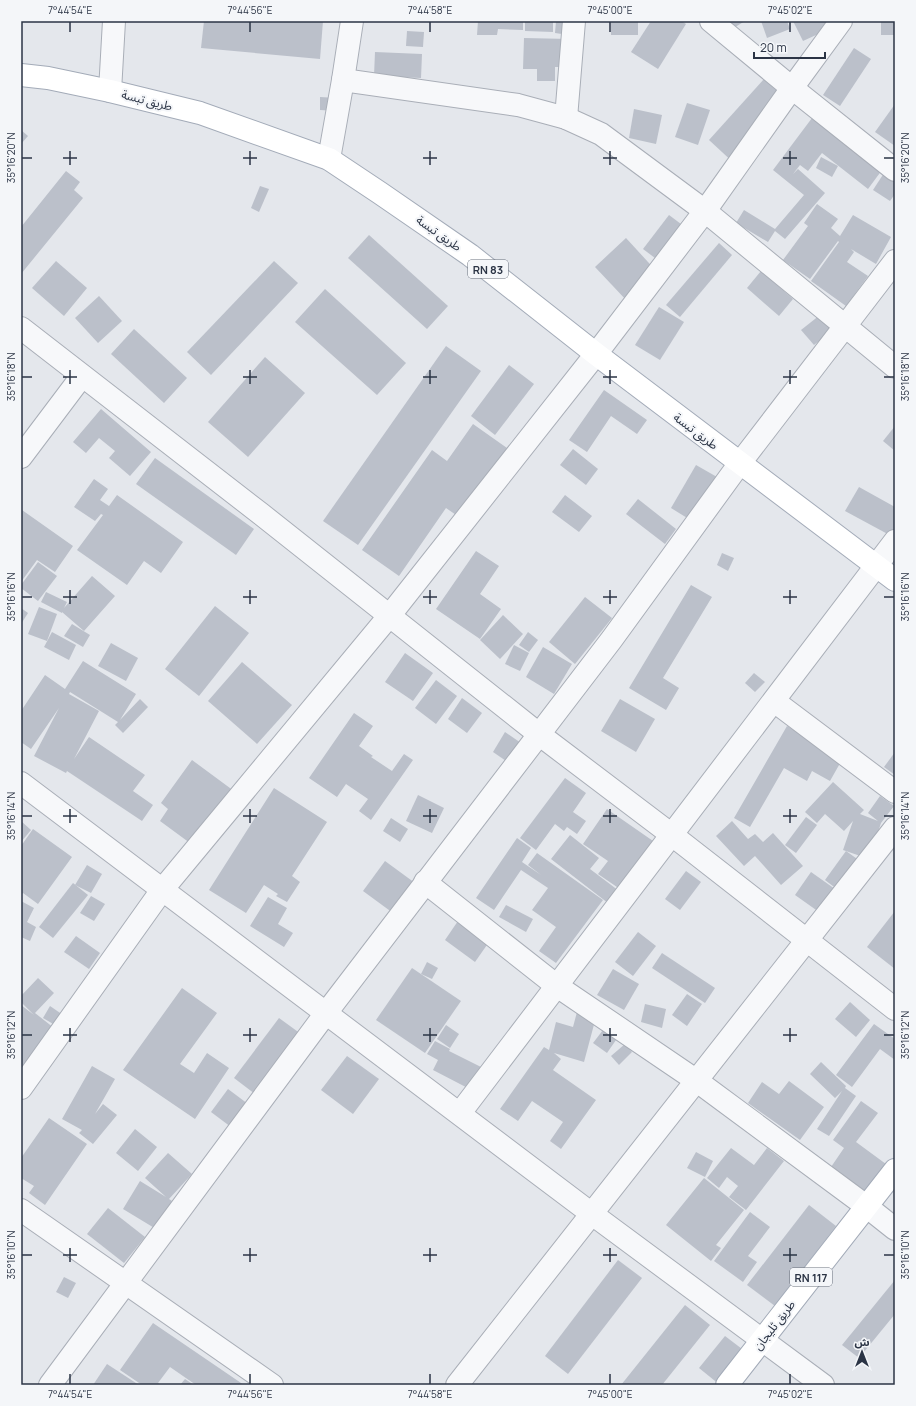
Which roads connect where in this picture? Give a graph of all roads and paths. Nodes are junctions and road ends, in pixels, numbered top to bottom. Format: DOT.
graph roads {
  1 [pos="114,21"];
  2 [pos="352,21"];
  3 [pos="574,21"];
  4 [pos="711,21"];
  5 [pos="841,21"];
  6 [pos="21,75"];
  7 [pos="343,80"];
  8 [pos="792,88"];
  9 [pos="110,92"];
  10 [pos="566,118"];
  11 [pos="329,159"];
  12 [pos="895,170"];
  13 [pos="705,211"];
  14 [pos="895,261"];
  15 [pos="844,327"];
  16 [pos="21,328"];
  17 [pos="596,354"];
  18 [pos="895,367"];
  19 [pos="82,376"];
  20 [pos="21,457"];
  21 [pos="740,463"];
  22 [pos="895,541"];
  23 [pos="876,566"];
  24 [pos="895,580"];
  25 [pos="390,615"];
  26 [pos="774,701"];
  27 [pos="540,735"];
  28 [pos="21,783"];
  29 [pos="895,792"];
  30 [pos="895,828"];
  31 [pos="672,835"];
  32 [pos="425,882"];
  33 [pos="162,890"];
  34 [pos="807,941"];
  35 [pos="557,986"];
  36 [pos="895,1009"];
  37 [pos="326,1013"];
  38 [pos="697,1080"];
  39 [pos="21,1088"];
  40 [pos="460,1113"];
  41 [pos="895,1170"];
  42 [pos="866,1206"];
  43 [pos="21,1210"];
  44 [pos="592,1214"];
  45 [pos="895,1229"];
  46 [pos="126,1283"];
  47 [pos="762,1340"];
  48 [pos="50,1385"];
  49 [pos="272,1385"];
  50 [pos="457,1385"];
  51 [pos="727,1385"];
  52 [pos="823,1385"];
  1 -- 9 [label="street"];
  2 -- 7 [label="street"];
  3 -- 10 [label="street"];
  4 -- 8 [label="street"];
  5 -- 8 [label="street"];
  6 -- 9 [label="main road, طريق تبسة / RN 83"];
  7 -- 10 [label="street"];
  7 -- 11 [label="street"];
  8 -- 12 [label="street"];
  8 -- 13 [label="street"];
  9 -- 11 [label="main road, طريق تبسة / RN 83"];
  10 -- 13 [label="street"];
  11 -- 17 [label="main road, طريق تبسة / RN 83"];
  13 -- 15 [label="street"];
  13 -- 17 [label="street"];
  14 -- 15 [label="street"];
  15 -- 18 [label="street"];
  15 -- 21 [label="street"];
  16 -- 19 [label="street"];
  17 -- 21 [label="main road, طريق تبسة / RN 83"];
  17 -- 25 [label="street"];
  19 -- 20 [label="street"];
  19 -- 25 [label="street"];
  21 -- 23 [label="main road, طريق تبسة / RN 83"];
  21 -- 27 [label="street"];
  22 -- 23 [label="street"];
  23 -- 24 [label="main road, طريق تبسة / RN 83"];
  23 -- 26 [label="street"];
  25 -- 27 [label="street"];
  25 -- 33 [label="street"];
  26 -- 29 [label="street"];
  26 -- 31 [label="street"];
  27 -- 31 [label="street"];
  27 -- 32 [label="street"];
  28 -- 33 [label="street"];
  30 -- 34 [label="street"];
  31 -- 34 [label="street"];
  31 -- 35 [label="street"];
  32 -- 35 [label="street"];
  32 -- 37 [label="street"];
  33 -- 37 [label="street"];
  33 -- 39 [label="street"];
  34 -- 36 [label="street"];
  34 -- 38 [label="street"];
  35 -- 38 [label="street"];
  35 -- 40 [label="street"];
  37 -- 40 [label="street"];
  37 -- 46 [label="street"];
  38 -- 42 [label="street"];
  38 -- 44 [label="street"];
  40 -- 44 [label="street"];
  41 -- 42 [label="main road, طريق ثليجان / RN 117"];
  42 -- 45 [label="street"];
  42 -- 47 [label="main road, طريق ثليجان / RN 117"];
  43 -- 46 [label="street"];
  44 -- 47 [label="street"];
  44 -- 50 [label="street"];
  46 -- 48 [label="street"];
  46 -- 49 [label="street"];
  47 -- 51 [label="main road, طريق ثليجان / RN 117"];
  47 -- 52 [label="street"];
}
